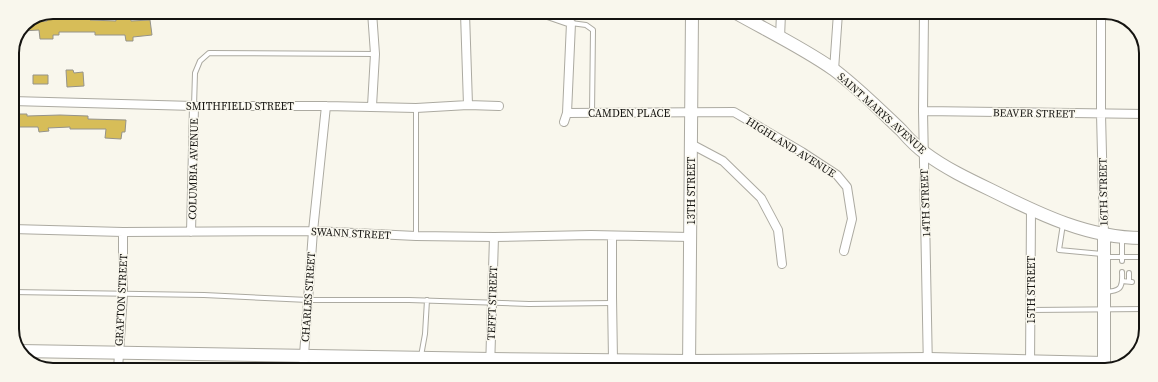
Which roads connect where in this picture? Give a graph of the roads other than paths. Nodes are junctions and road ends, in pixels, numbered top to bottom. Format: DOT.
graph roads {
  1 [pos="372,19"];
  2 [pos="465,19"];
  3 [pos="559,19"];
  4 [pos="692,19"];
  5 [pos="747,19"];
  6 [pos="781,19"];
  7 [pos="838,19"];
  8 [pos="924,19"];
  9 [pos="1101,19"];
  10 [pos="571,23"];
  11 [pos="780,38"];
  12 [pos="375,54"];
  13 [pos="834,70"];
  14 [pos="19,101"];
  15 [pos="468,104"];
  16 [pos="194,106"];
  17 [pos="326,106"];
  18 [pos="372,106"];
  19 [pos="499,106"];
  20 [pos="416,108"];
  21 [pos="923,111"];
  22 [pos="567,113"];
  23 [pos="592,113"];
  24 [pos="691,113"];
  25 [pos="1101,114"];
  26 [pos="1139,114"];
  27 [pos="564,122"];
  28 [pos="691,144"];
  29 [pos="924,153"];
  30 [pos="1031,210"];
  31 [pos="1063,222"];
  32 [pos="19,228"];
  33 [pos="313,231"];
  34 [pos="123,232"];
  35 [pos="191,232"];
  36 [pos="1104,235"];
  37 [pos="416,236"];
  38 [pos="612,236"];
  39 [pos="494,237"];
  40 [pos="690,237"];
  41 [pos="1122,238"];
  42 [pos="1139,238"];
  43 [pos="844,250"];
  44 [pos="1104,256"];
  45 [pos="1139,258"];
  46 [pos="1122,259"];
  47 [pos="782,264"];
  48 [pos="1122,272"];
  49 [pos="1129,273"];
  50 [pos="1122,281"];
  51 [pos="19,292"];
  52 [pos="1104,292"];
  53 [pos="123,294"];
  54 [pos="308,300"];
  55 [pos="427,300"];
  56 [pos="492,302"];
  57 [pos="612,303"];
  58 [pos="1104,309"];
  59 [pos="1139,309"];
  60 [pos="1031,310"];
  61 [pos="28,351"];
  62 [pos="118,354"];
  63 [pos="304,355"];
  64 [pos="421,357"];
  65 [pos="613,360"];
  66 [pos="118,363"];
  67 [pos="303,363"];
  68 [pos="481,363"];
  69 [pos="491,363"];
  70 [pos="522,363"];
  71 [pos="659,363"];
  72 [pos="689,363"];
  73 [pos="928,363"];
  74 [pos="1030,363"];
  75 [pos="1104,363"];
  1 -- 12 [label="street"];
  2 -- 15 [label="street"];
  3 -- 10 [label="street"];
  4 -- 24 [label="street, 13TH STREET"];
  5 -- 11 [label="street, SAINT MARYS AVENUE"];
  6 -- 11 [label="street"];
  7 -- 13 [label="street"];
  8 -- 21 [label="street, 14TH STREET"];
  9 -- 25 [label="street, 16TH STREET"];
  10 -- 22 [label="street"];
  10 -- 23 [label="lane"];
  11 -- 13 [label="street, SAINT MARYS AVENUE"];
  12 -- 16 [label="lane"];
  12 -- 18 [label="street"];
  13 -- 29 [label="street, SAINT MARYS AVENUE"];
  14 -- 16 [label="street, SMITHFIELD STREET"];
  15 -- 19 [label="street, SMITHFIELD STREET"];
  15 -- 20 [label="street, SMITHFIELD STREET"];
  16 -- 17 [label="street, SMITHFIELD STREET"];
  16 -- 35 [label="street, COLUMBIA AVENUE"];
  17 -- 18 [label="street, SMITHFIELD STREET"];
  17 -- 33 [label="street, CHARLES STREET"];
  18 -- 20 [label="street, SMITHFIELD STREET"];
  20 -- 37 [label="lane"];
  21 -- 25 [label="street, BEAVER STREET"];
  21 -- 29 [label="street, 14TH STREET"];
  22 -- 23 [label="street, CAMDEN PLACE"];
  22 -- 27 [label="street"];
  23 -- 24 [label="street, CAMDEN PLACE"];
  24 -- 28 [label="street, 13TH STREET"];
  24 -- 43 [label="street, HIGHLAND AVENUE"];
  25 -- 26 [label="street, BEAVER STREET"];
  25 -- 36 [label="street, 16TH STREET"];
  28 -- 40 [label="street, 13TH STREET"];
  28 -- 47 [label="street"];
  29 -- 30 [label="street, SAINT MARYS AVENUE"];
  29 -- 73 [label="street, 14TH STREET"];
  30 -- 31 [label="street, SAINT MARYS AVENUE"];
  30 -- 60 [label="street, 15TH STREET"];
  31 -- 36 [label="street, SAINT MARYS AVENUE"];
  31 -- 44 [label="lane"];
  32 -- 34 [label="street, SWANN STREET"];
  33 -- 35 [label="street, SWANN STREET"];
  33 -- 37 [label="street, SWANN STREET"];
  33 -- 54 [label="street, CHARLES STREET"];
  34 -- 35 [label="street, SWANN STREET"];
  34 -- 53 [label="street, GRAFTON STREET"];
  36 -- 41 [label="street, SAINT MARYS AVENUE"];
  36 -- 44 [label="street, 16TH STREET"];
  37 -- 39 [label="street, SWANN STREET"];
  38 -- 39 [label="street, SWANN STREET"];
  38 -- 40 [label="street, SWANN STREET"];
  38 -- 57 [label="street"];
  39 -- 56 [label="street, TEFFT STREET"];
  40 -- 72 [label="street, 13TH STREET"];
  41 -- 42 [label="street, SAINT MARYS AVENUE"];
  41 -- 46 [label="lane"];
  44 -- 46 [label="lane"];
  44 -- 52 [label="street, 16TH STREET"];
  45 -- 46 [label="lane"];
  48 -- 50 [label="lane"];
  49 -- 50 [label="lane"];
  50 -- 52 [label="lane"];
  51 -- 53 [label="lane"];
  52 -- 58 [label="street, 16TH STREET"];
  53 -- 54 [label="lane"];
  53 -- 62 [label="street, GRAFTON STREET"];
  54 -- 55 [label="lane"];
  54 -- 63 [label="street, CHARLES STREET"];
  55 -- 56 [label="lane"];
  55 -- 64 [label="lane"];
  56 -- 57 [label="lane"];
  56 -- 69 [label="street, TEFFT STREET"];
  57 -- 65 [label="street"];
  58 -- 59 [label="lane"];
  58 -- 60 [label="lane"];
  58 -- 75 [label="street, 16TH STREET"];
  60 -- 74 [label="street, 15TH STREET"];
  61 -- 62 [label="street"];
  62 -- 63 [label="street"];
  62 -- 66 [label="street, GRAFTON STREET"];
  63 -- 64 [label="street"];
  63 -- 67 [label="street, CHARLES STREET"];
  64 -- 68 [label="street"];
  65 -- 70 [label="street"];
  65 -- 71 [label="street"];
}
